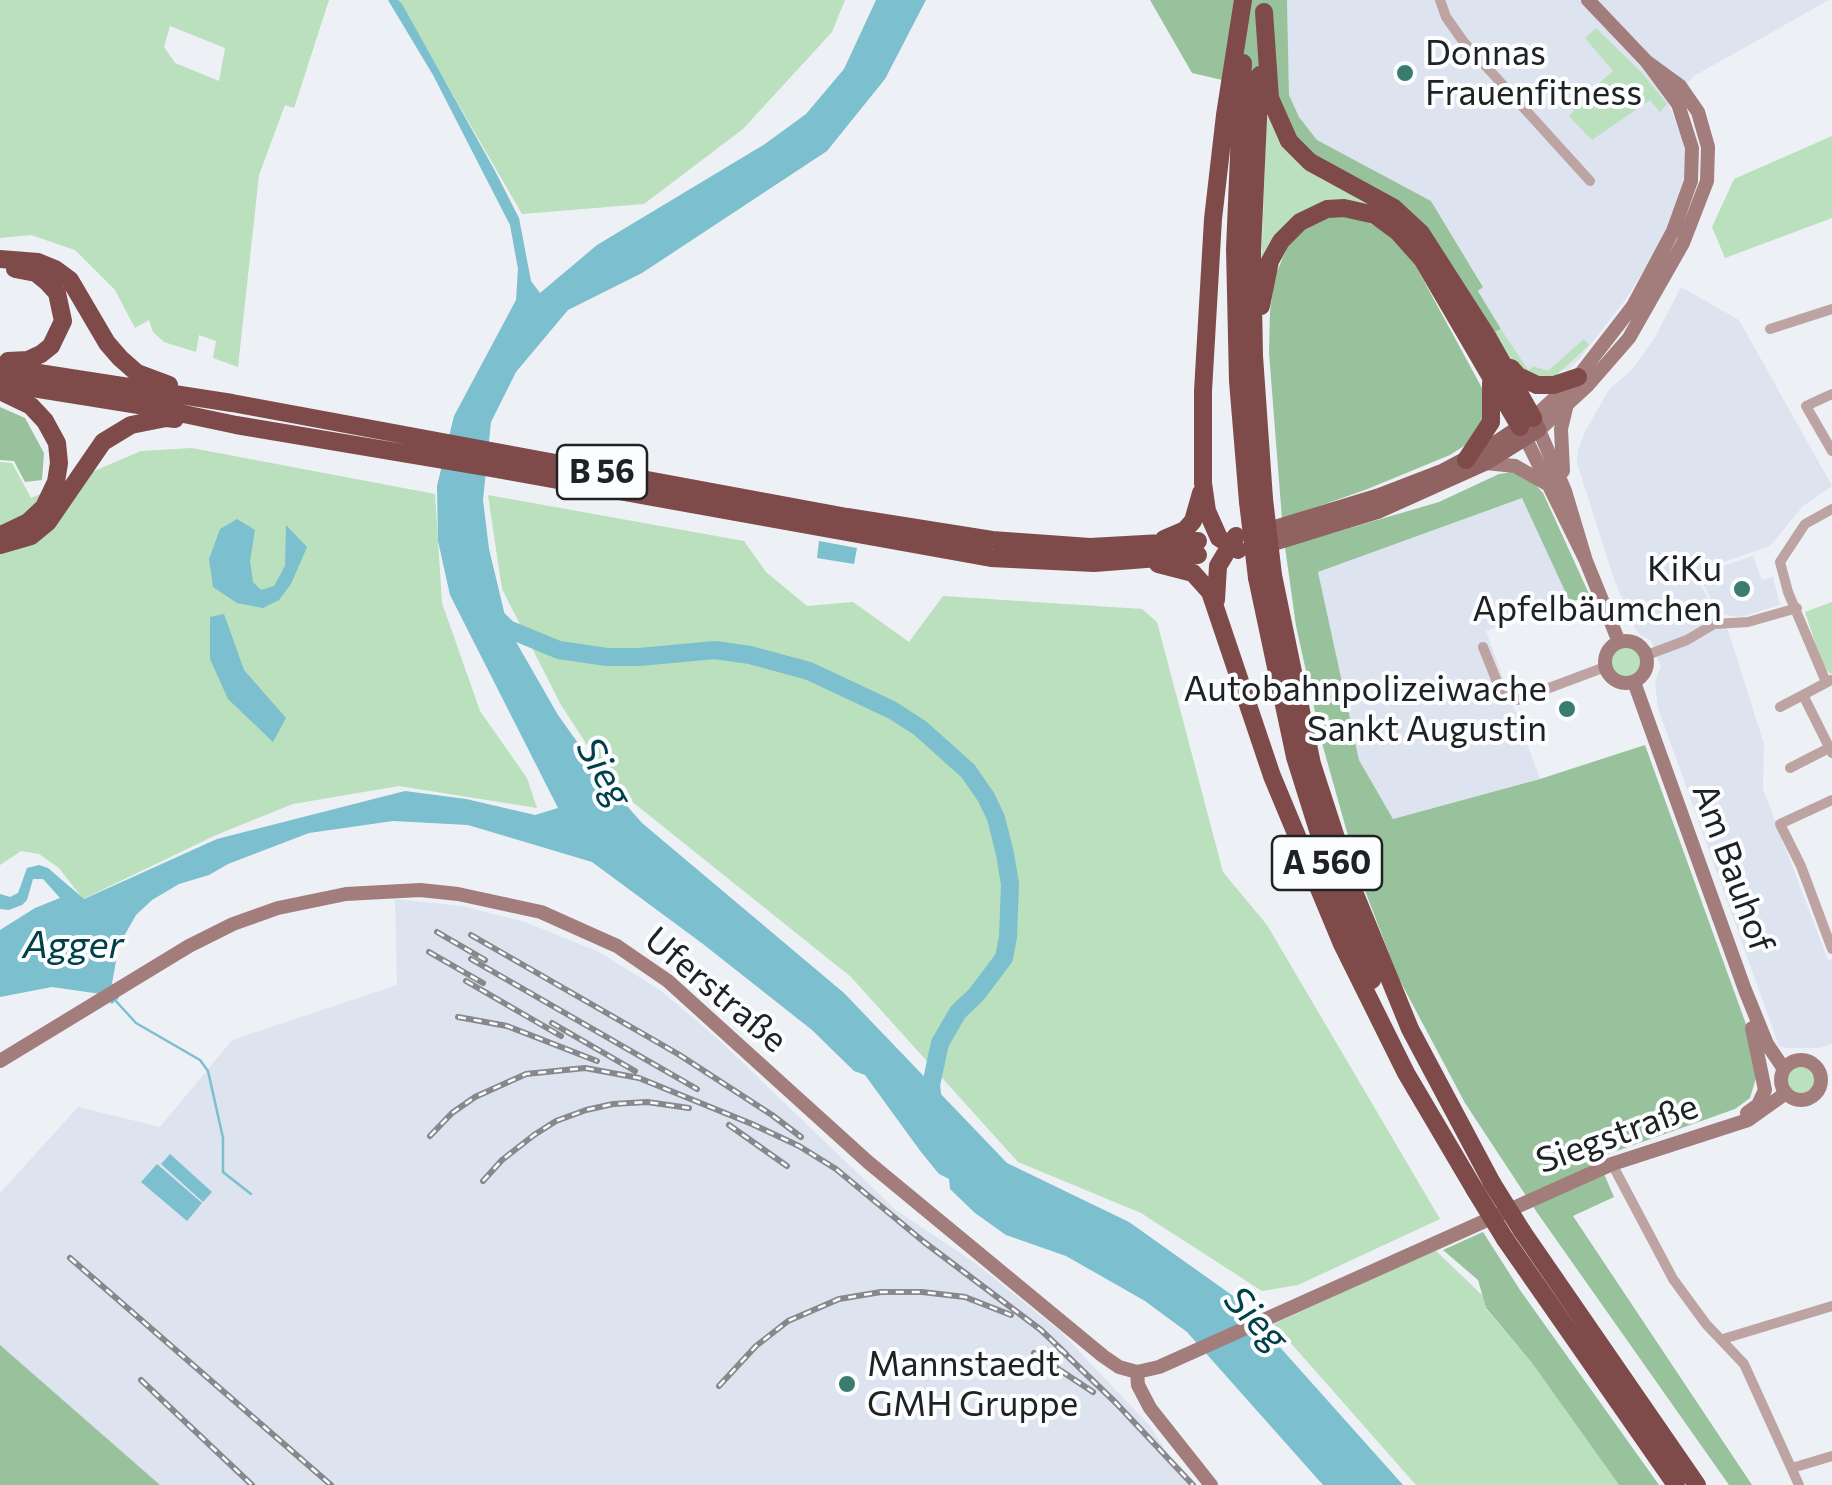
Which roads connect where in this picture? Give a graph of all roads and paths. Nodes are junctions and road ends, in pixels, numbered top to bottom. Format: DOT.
graph roads {
  1 [pos="1246,0"];
  2 [pos="1440,0"];
  3 [pos="1588,0"];
  4 [pos="1264,6"];
  5 [pos="1647,62"];
  6 [pos="1590,182"];
  7 [pos="0,259"];
  8 [pos="0,268"];
  9 [pos="1832,309"];
  10 [pos="1770,329"];
  11 [pos="1487,336"];
  12 [pos="1254,356"];
  13 [pos="0,363"];
  14 [pos="1490,372"];
  15 [pos="1578,377"];
  16 [pos="0,383"];
  17 [pos="0,391"];
  18 [pos="1832,394"];
  19 [pos="232,404"];
  20 [pos="1566,408"];
  21 [pos="236,425"];
  22 [pos="1529,429"];
  23 [pos="413,446"];
  24 [pos="1832,451"];
  25 [pos="1466,460"];
  26 [pos="1486,463"];
  27 [pos="1203,483"];
  28 [pos="1548,485"];
  29 [pos="1566,492"];
  30 [pos="1256,501"];
  31 [pos="1832,508"];
  32 [pos="0,535"];
  33 [pos="1229,544"];
  34 [pos="0,545"];
  35 [pos="1198,548"];
  36 [pos="1142,554"];
  37 [pos="1586,560"];
  38 [pos="1265,576"];
  39 [pos="1216,606"];
  40 [pos="1797,608"];
  41 [pos="1619,642"];
  42 [pos="1484,647"];
  43 [pos="1647,655"];
  44 [pos="1605,667"];
  45 [pos="1829,681"];
  46 [pos="1634,682"];
  47 [pos="1803,696"];
  48 [pos="1780,707"];
  49 [pos="1831,751"];
  50 [pos="1790,768"];
  51 [pos="1832,800"];
  52 [pos="1832,949"];
  53 [pos="1745,990"];
  54 [pos="0,1061"];
  55 [pos="1784,1068"];
  56 [pos="1826,1090"];
  57 [pos="1786,1093"];
  58 [pos="1730,1125"];
  59 [pos="1442,1134"];
  60 [pos="1612,1164"];
  61 [pos="1484,1186"];
  62 [pos="1514,1236"];
  63 [pos="1832,1306"];
  64 [pos="1723,1338"];
  65 [pos="1136,1372"];
  66 [pos="1832,1456"];
  67 [pos="1792,1468"];
  68 [pos="1211,1485"];
  69 [pos="1676,1485"];
  70 [pos="1698,1485"];
  71 [pos="1799,1485"];
  1 -- 27 [label="highway"];
  1 -- 30 [label="highway, A 560"];
  2 -- 6 [label="street"];
  3 -- 5 [label="street"];
  4 -- 11 [label="highway"];
  4 -- 12 [label="highway, A 560"];
  5 -- 15 [label="street"];
  5 -- 20 [label="street"];
  7 -- 19 [label="highway"];
  8 -- 13 [label="highway"];
  9 -- 10 [label="street"];
  11 -- 15 [label="highway"];
  11 -- 22 [label="highway"];
  12 -- 14 [label="highway"];
  12 -- 30 [label="highway, A 560"];
  13 -- 19 [label="highway, B 56"];
  14 -- 22 [label="highway"];
  14 -- 25 [label="highway"];
  15 -- 22 [label="street"];
  16 -- 21 [label="highway, B 56"];
  17 -- 32 [label="highway"];
  18 -- 24 [label="street"];
  19 -- 23 [label="highway, B 56"];
  20 -- 22 [label="street"];
  20 -- 29 [label="street"];
  21 -- 23 [label="highway, B 56"];
  21 -- 34 [label="highway"];
  22 -- 25 [label="main road, B 56"];
  22 -- 26 [label="main road, B 56"];
  22 -- 28 [label="street"];
  22 -- 29 [label="street"];
  23 -- 36 [label="highway, B 56"];
  25 -- 33 [label="main road, B 56"];
  26 -- 28 [label="street"];
  26 -- 33 [label="main road, B 56"];
  27 -- 33 [label="highway"];
  27 -- 36 [label="highway"];
  28 -- 37 [label="street"];
  29 -- 37 [label="street"];
  30 -- 38 [label="highway, A 560, bridge"];
  31 -- 40 [label="street"];
  33 -- 35 [label="main road, B 56"];
  33 -- 39 [label="highway"];
  35 -- 36 [label="highway, B 56"];
  36 -- 39 [label="highway"];
  37 -- 41 [label="street"];
  38 -- 59 [label="highway, A 560"];
  38 -- 61 [label="highway, A 560"];
  39 -- 59 [label="highway"];
  40 -- 43 [label="street"];
  40 -- 45 [label="street"];
  41 -- 43 [label="street"];
  41 -- 44 [label="street"];
  42 -- 44 [label="street"];
  43 -- 46 [label="street"];
  44 -- 46 [label="street"];
  45 -- 47 [label="street"];
  46 -- 53 [label="street, Am Bauhof"];
  47 -- 48 [label="street"];
  47 -- 49 [label="street"];
  49 -- 50 [label="street"];
  51 -- 52 [label="street"];
  53 -- 55 [label="street, Am Bauhof"];
  53 -- 58 [label="street"];
  54 -- 65 [label="street, Uferstraße"];
  55 -- 56 [label="street"];
  55 -- 57 [label="street"];
  56 -- 57 [label="street"];
  57 -- 58 [label="street, Siegstraße"];
  58 -- 60 [label="street, Siegstraße"];
  59 -- 61 [label="highway, A 560"];
  60 -- 64 [label="street"];
  60 -- 65 [label="street, Siegstraße"];
  61 -- 62 [label="highway, A 560, bridge"];
  62 -- 69 [label="highway, A 560"];
  62 -- 70 [label="highway, A 560"];
  63 -- 64 [label="street"];
  64 -- 67 [label="street"];
  65 -- 68 [label="street"];
  66 -- 67 [label="street"];
  67 -- 71 [label="street"];
}
